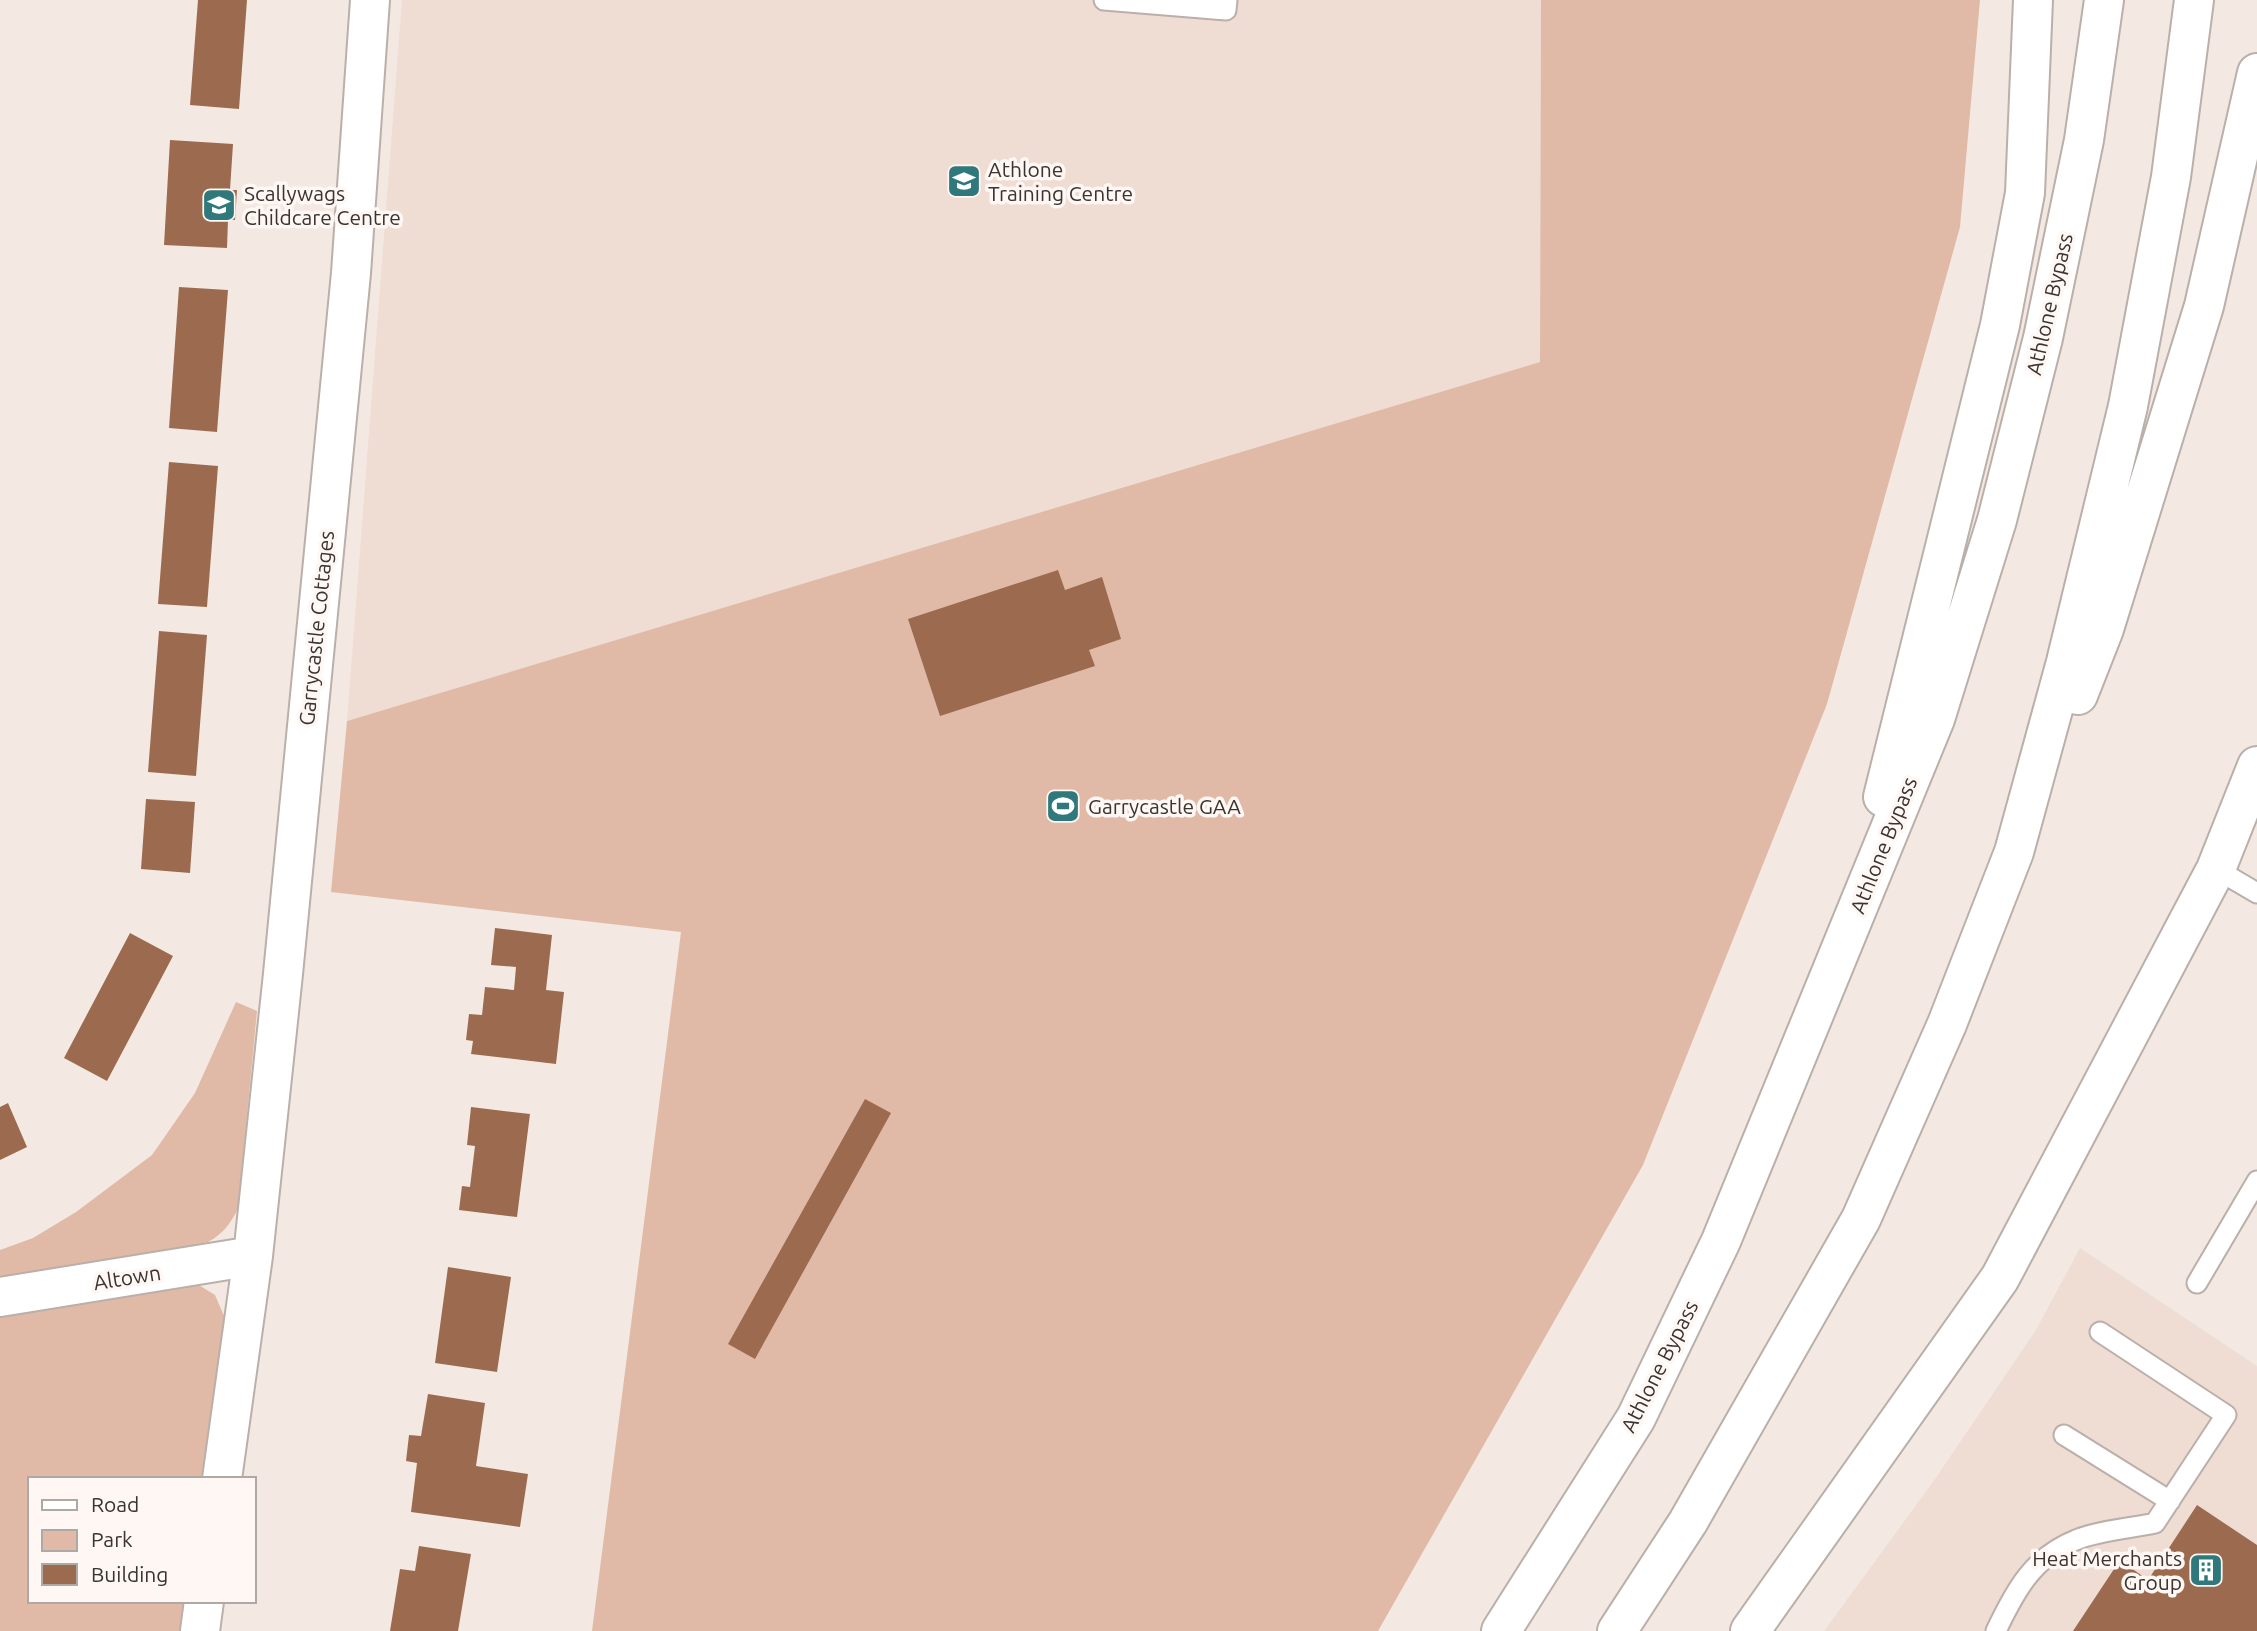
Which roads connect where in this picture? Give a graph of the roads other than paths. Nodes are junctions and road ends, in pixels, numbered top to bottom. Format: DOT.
graph roads {
  1 [pos="370,0"];
  2 [pos="1104,0"];
  3 [pos="1227,0"];
  4 [pos="2033,0"];
  5 [pos="2104,0"];
  6 [pos="2194,0"];
  7 [pos="2257,72"];
  8 [pos="2257,766"];
  9 [pos="2014,852"];
  10 [pos="2216,870"];
  11 [pos="2257,893"];
  12 [pos="1860,901"];
  13 [pos="2257,1181"];
  14 [pos="253,1256"];
  15 [pos="2197,1283"];
  16 [pos="0,1297"];
  17 [pos="2101,1332"];
  18 [pos="2064,1435"];
  19 [pos="222,1477"];
  20 [pos="2169,1501"];
  21 [pos="204,1603"];
  22 [pos="200,1631"];
  23 [pos="1501,1631"];
  24 [pos="1617,1631"];
  25 [pos="1750,1631"];
  26 [pos="1996,1631"];
  1 -- 14 [label="main road, Garrycastle Cottages"];
  2 -- 3 [label="lane"];
  4 -- 12 [label="main road"];
  5 -- 12 [label="main road, Athlone Bypass"];
  6 -- 9 [label="main road"];
  7 -- 9 [label="main road"];
  8 -- 10 [label="main road"];
  9 -- 24 [label="main road"];
  10 -- 11 [label="lane"];
  10 -- 25 [label="main road"];
  12 -- 23 [label="main road, Athlone Bypass"];
  13 -- 15 [label="lane"];
  14 -- 16 [label="main road, Altown"];
  14 -- 19 [label="main road, Garrycastle Cottages"];
  17 -- 20 [label="lane"];
  18 -- 20 [label="lane"];
  20 -- 26 [label="lane"];
  21 -- 22 [label="main road"];
}
